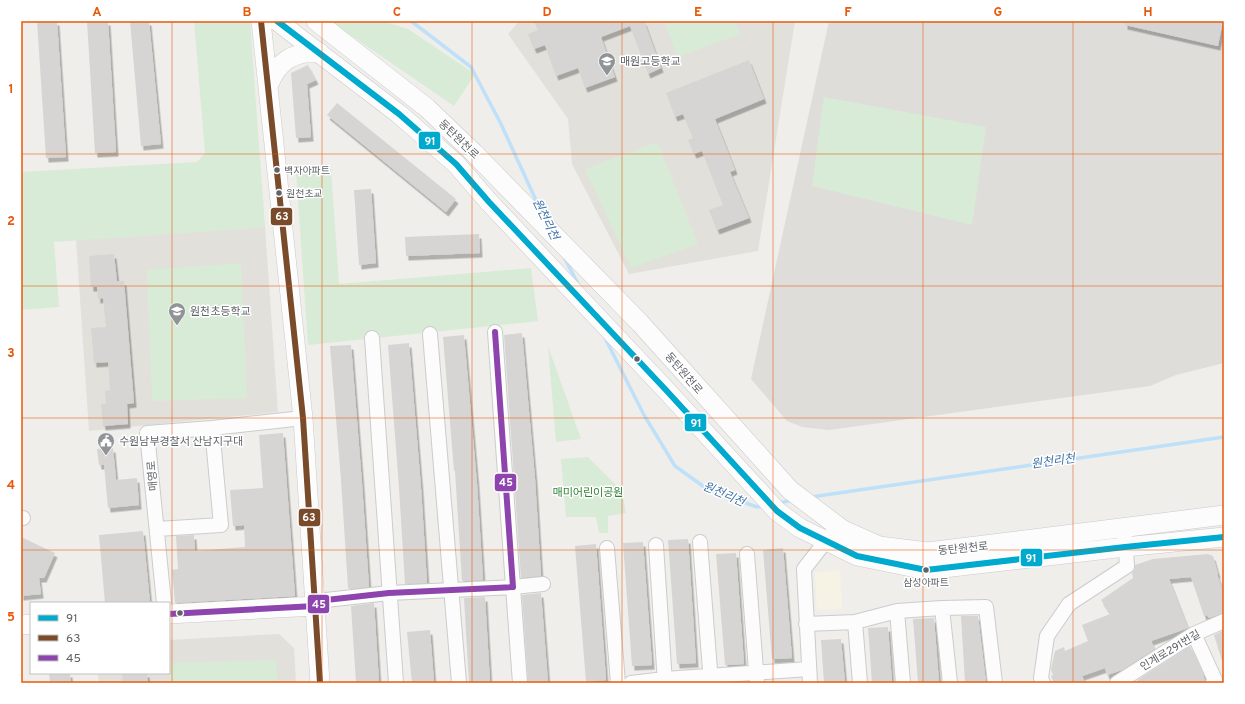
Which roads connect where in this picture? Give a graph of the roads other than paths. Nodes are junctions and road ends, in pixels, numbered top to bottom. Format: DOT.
graph roads {
  1 [pos="261,21"];
  2 [pos="277,21"];
  3 [pos="316,21"];
  4 [pos="319,52"];
  5 [pos="268,86"];
  6 [pos="495,332"];
  7 [pos="430,334"];
  8 [pos="372,338"];
  9 [pos="303,418"];
  10 [pos="212,428"];
  11 [pos="1224,514"];
  12 [pos="834,524"];
  13 [pos="1124,528"];
  14 [pos="157,529"];
  15 [pos="1224,537"];
  16 [pos="826,540"];
  17 [pos="700,542"];
  18 [pos="656,545"];
  19 [pos="1125,547"];
  20 [pos="607,548"];
  21 [pos="747,554"];
  22 [pos="543,584"];
  23 [pos="513,587"];
  24 [pos="452,589"];
  25 [pos="389,593"];
  26 [pos="164,602"];
  27 [pos="315,606"];
  28 [pos="942,608"];
  29 [pos="897,611"];
  30 [pos="170,614"];
  31 [pos="1224,621"];
  32 [pos="855,622"];
  33 [pos="806,624"];
  34 [pos="1194,634"];
  35 [pos="809,669"];
  36 [pos="756,678"];
  37 [pos="710,679"];
  38 [pos="665,681"];
  39 [pos="1218,681"];
  40 [pos="320,683"];
  41 [pos="396,683"];
  42 [pos="459,683"];
  43 [pos="520,683"];
  44 [pos="618,683"];
  45 [pos="631,683"];
  46 [pos="810,683"];
  47 [pos="860,683"];
  48 [pos="903,683"];
  49 [pos="950,683"];
  50 [pos="995,683"];
  51 [pos="1043,683"];
  52 [pos="1117,683"];
  1 -- 5 [label="main road"];
  2 -- 4 [label="main road, 동탄원천로"];
  3 -- 12 [label="main road, 동탄원천로"];
  4 -- 5 [label="main road"];
  4 -- 16 [label="main road, 동탄원천로"];
  5 -- 9 [label="main road"];
  6 -- 23 [label="street"];
  7 -- 24 [label="street"];
  8 -- 25 [label="street"];
  9 -- 10 [label="street, 매영로"];
  9 -- 27 [label="main road"];
  10 -- 14 [label="street"];
  10 -- 14 [label="street, 매영로"];
  11 -- 13 [label="main road, 동탄원천로"];
  12 -- 13 [label="main road, 동탄원천로"];
  12 -- 16 [label="street"];
  13 -- 19 [label="street"];
  14 -- 26 [label="street, 매영로"];
  15 -- 19 [label="main road, 동탄원천로"];
  16 -- 19 [label="main road, 동탄원천로"];
  16 -- 33 [label="street"];
  17 -- 37 [label="street"];
  18 -- 38 [label="street"];
  19 -- 51 [label="street"];
  20 -- 44 [label="street"];
  21 -- 36 [label="street"];
  22 -- 23 [label="street"];
  23 -- 24 [label="street"];
  23 -- 43 [label="street"];
  24 -- 25 [label="street"];
  24 -- 42 [label="street"];
  25 -- 27 [label="street"];
  25 -- 41 [label="street"];
  27 -- 30 [label="main road"];
  27 -- 40 [label="main road"];
  28 -- 29 [label="street"];
  28 -- 49 [label="street"];
  28 -- 50 [label="street"];
  29 -- 32 [label="street"];
  29 -- 48 [label="street"];
  31 -- 34 [label="street, 인계로291번길"];
  32 -- 33 [label="street"];
  32 -- 47 [label="street"];
  33 -- 35 [label="street"];
  34 -- 39 [label="street"];
  34 -- 52 [label="street, 인계로291번길"];
  35 -- 36 [label="street"];
  35 -- 46 [label="street"];
  36 -- 37 [label="street"];
  37 -- 38 [label="street"];
  38 -- 45 [label="street"];
}
